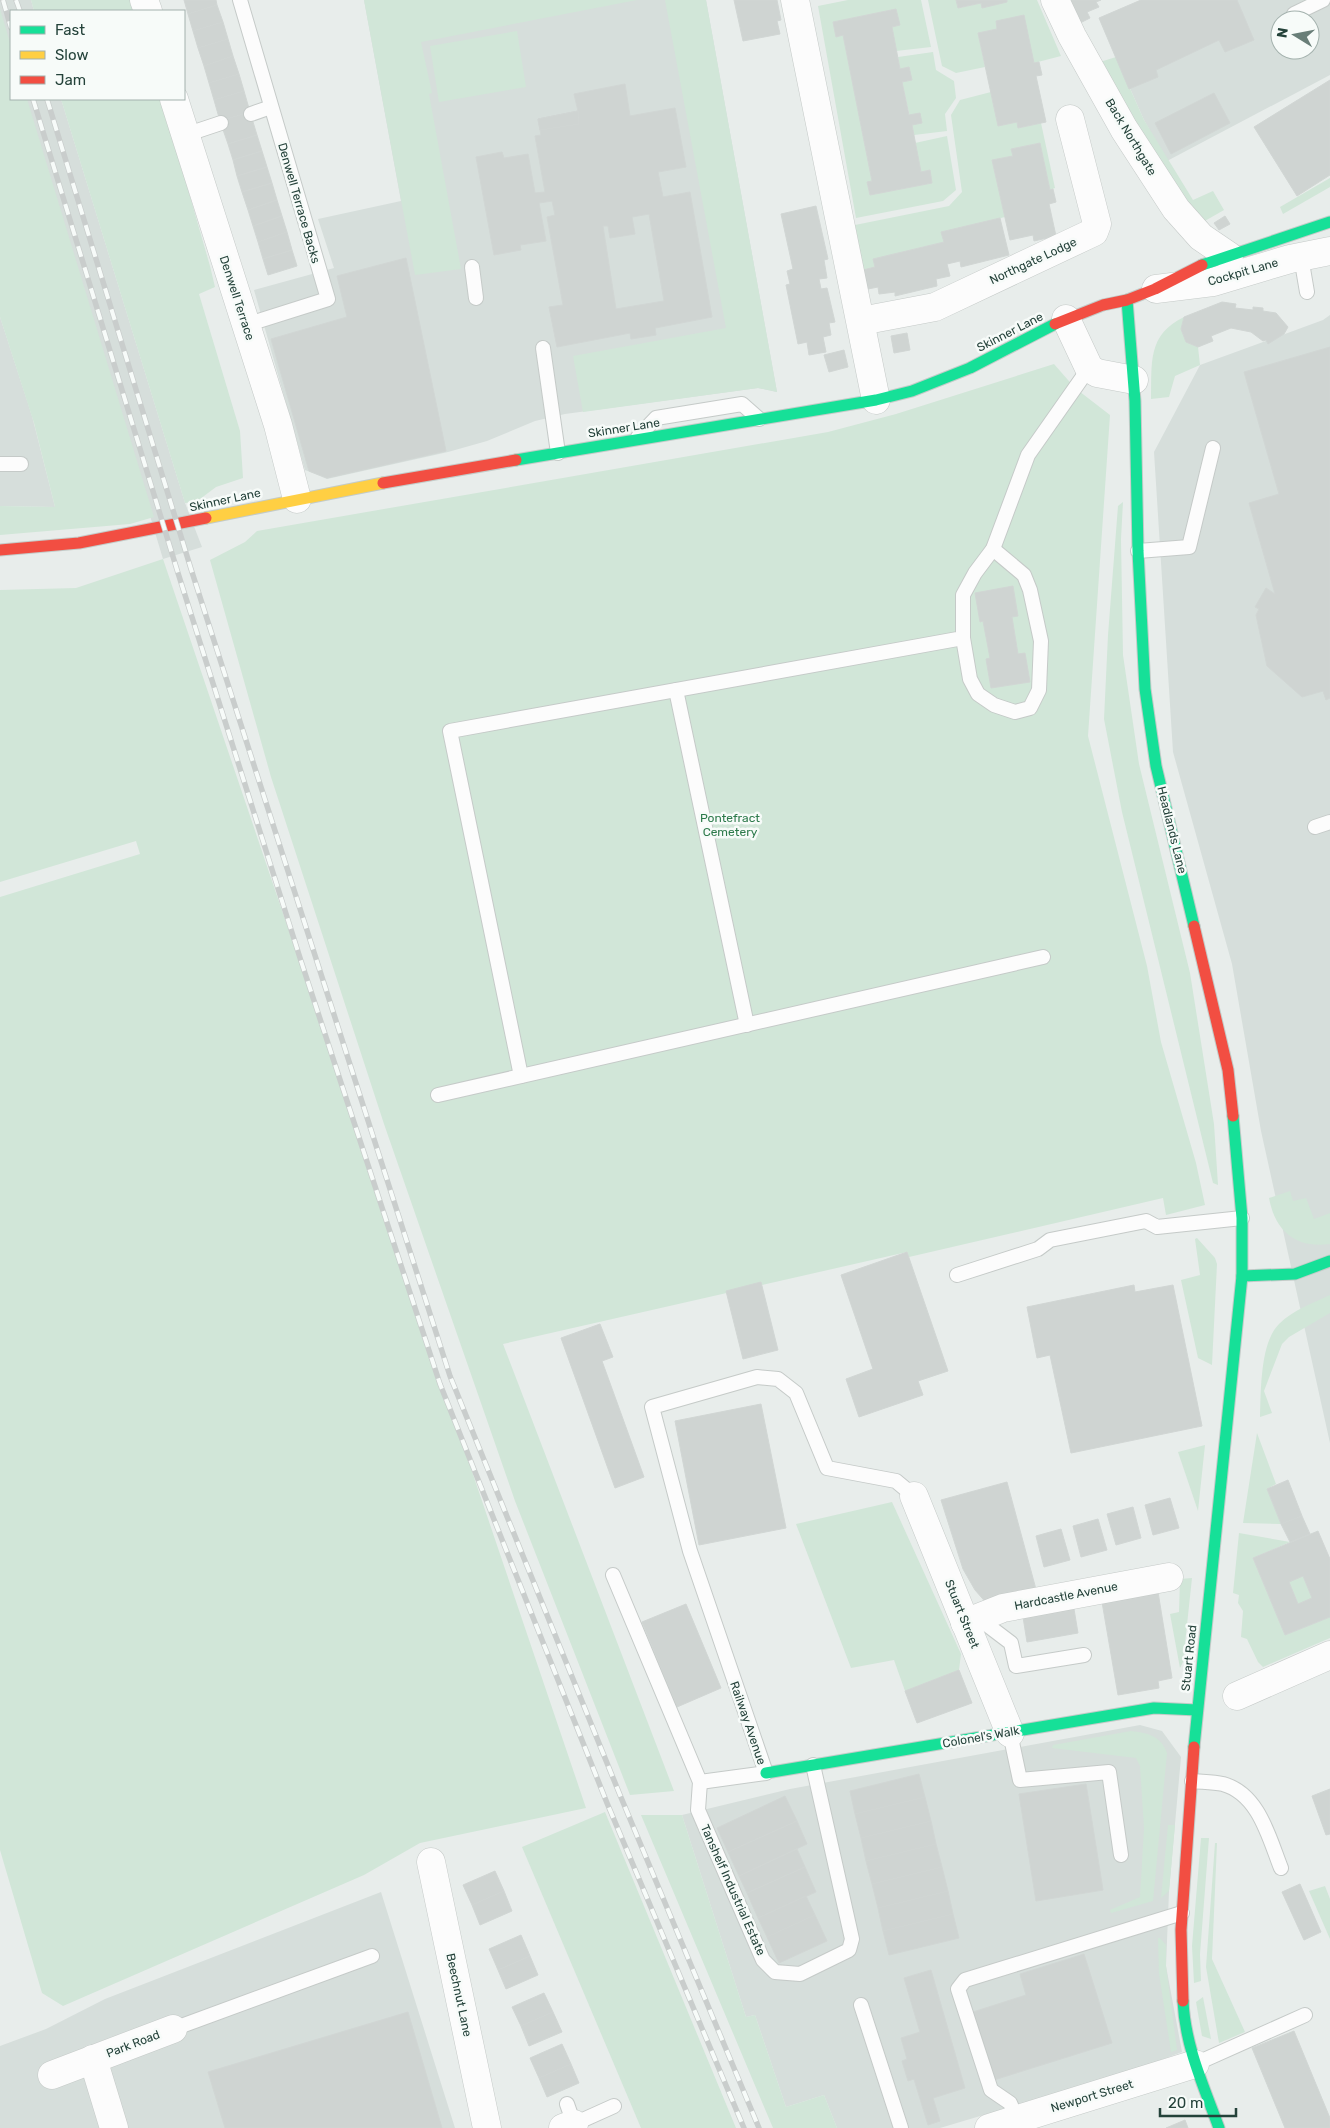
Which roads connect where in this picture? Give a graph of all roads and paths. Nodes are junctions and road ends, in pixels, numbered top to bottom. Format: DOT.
graph roads {
  1 [pos="240,0"];
  2 [pos="795,0"];
  3 [pos="1055,0"];
  4 [pos="1323,0"];
  5 [pos="1302,10"];
  6 [pos="174,100"];
  7 [pos="271,107"];
  8 [pos="251,114"];
  9 [pos="1070,119"];
  10 [pos="221,123"];
  11 [pos="185,135"];
  12 [pos="1330,222"];
  13 [pos="1274,224"];
  14 [pos="1330,251"];
  15 [pos="1292,252"];
  16 [pos="1230,256"];
  17 [pos="472,267"];
  18 [pos="1155,289"];
  19 [pos="1307,292"];
  20 [pos="476,298"];
  21 [pos="1127,300"];
  22 [pos="1066,319"];
  23 [pos="861,321"];
  24 [pos="246,325"];
  25 [pos="543,348"];
  26 [pos="1089,368"];
  27 [pos="1134,380"];
  28 [pos="876,400"];
  29 [pos="760,419"];
  30 [pos="635,440"];
  31 [pos="1213,448"];
  32 [pos="558,453"];
  33 [pos="0,464"];
  34 [pos="20,464"];
  35 [pos="297,499"];
  36 [pos="993,549"];
  37 [pos="0,550"];
  38 [pos="1138,551"];
  39 [pos="963,638"];
  40 [pos="676,690"];
  41 [pos="1330,822"];
  42 [pos="1315,827"];
  43 [pos="1043,957"];
  44 [pos="747,1025"];
  45 [pos="521,1076"];
  46 [pos="438,1095"];
  47 [pos="1242,1218"];
  48 [pos="1330,1262"];
  49 [pos="957,1276"];
  50 [pos="1242,1276"];
  51 [pos="914,1496"];
  52 [pos="613,1575"];
  53 [pos="1169,1577"];
  54 [pos="971,1620"];
  55 [pos="1084,1655"];
  56 [pos="1330,1655"];
  57 [pos="1250,1682"];
  58 [pos="1198,1710"];
  59 [pos="1010,1732"];
  60 [pos="813,1766"];
  61 [pos="766,1773"];
  62 [pos="1192,1781"];
  63 [pos="700,1782"];
  64 [pos="1121,1855"];
  65 [pos="431,1862"];
  66 [pos="1281,1868"];
  67 [pos="1182,1912"];
  68 [pos="372,1956"];
  69 [pos="861,2005"];
  70 [pos="1305,2015"];
  71 [pos="173,2029"];
  72 [pos="94,2060"];
  73 [pos="1195,2064"];
  74 [pos="52,2075"];
  75 [pos="614,2106"];
  76 [pos="568,2119"];
  77 [pos="1017,2119"];
  78 [pos="1047,2119"];
  79 [pos="114,2128"];
  80 [pos="487,2128"];
  81 [pos="901,2128"];
  82 [pos="989,2128"];
  83 [pos="1219,2128"];
  1 -- 7 [label="lane, Denwell Terrace Backs"];
  2 -- 23 [label="street"];
  3 -- 16 [label="street, Back Northgate"];
  4 -- 5 [label="lane"];
  6 -- 11 [label="street, Denwell Terrace"];
  7 -- 8 [label="lane"];
  7 -- 24 [label="lane, Denwell Terrace Backs"];
  9 -- 23 [label="street, Northgate Lodge"];
  10 -- 11 [label="lane"];
  11 -- 24 [label="street, Denwell Terrace"];
  12 -- 15 [label="street, Cockpit Lane"];
  13 -- 15 [label="lane"];
  14 -- 15 [label="street, Cockpit Lane"];
  15 -- 16 [label="street, Cockpit Lane"];
  15 -- 18 [label="street, Cockpit Lane"];
  15 -- 19 [label="lane"];
  16 -- 18 [label="street, Skinner Lane"];
  17 -- 20 [label="lane"];
  18 -- 21 [label="street, Skinner Lane"];
  21 -- 22 [label="street, Skinner Lane"];
  21 -- 27 [label="street, Headlands Lane"];
  22 -- 26 [label="street"];
  22 -- 28 [label="street, Skinner Lane"];
  23 -- 28 [label="street"];
  24 -- 35 [label="street, Denwell Terrace"];
  25 -- 32 [label="lane"];
  26 -- 27 [label="street"];
  26 -- 36 [label="lane"];
  27 -- 38 [label="street, Headlands Lane"];
  28 -- 29 [label="street, Skinner Lane"];
  29 -- 30 [label="lane"];
  30 -- 32 [label="street, Skinner Lane"];
  31 -- 38 [label="lane"];
  32 -- 35 [label="street, Skinner Lane"];
  33 -- 34 [label="lane"];
  35 -- 37 [label="street, Skinner Lane"];
  36 -- 39 [label="lane"];
  36 -- 39 [label="lane"];
  38 -- 47 [label="street, Headlands Lane"];
  39 -- 40 [label="lane"];
  40 -- 44 [label="lane"];
  40 -- 45 [label="lane"];
  41 -- 42 [label="lane"];
  43 -- 44 [label="lane"];
  44 -- 45 [label="lane"];
  45 -- 46 [label="lane"];
  47 -- 49 [label="lane"];
  47 -- 50 [label="street, Headlands Lane"];
  48 -- 50 [label="street"];
  50 -- 58 [label="street, Stuart Road"];
  51 -- 54 [label="street, Stuart Street"];
  51 -- 61 [label="lane, Railway Avenue"];
  52 -- 63 [label="lane"];
  53 -- 54 [label="street, Hardcastle Avenue"];
  54 -- 55 [label="lane"];
  54 -- 59 [label="street, Stuart Street"];
  56 -- 57 [label="street"];
  58 -- 59 [label="street, Colonel's Walk"];
  58 -- 62 [label="street, Stuart Road"];
  59 -- 60 [label="street, Colonel's Walk"];
  59 -- 64 [label="lane"];
  60 -- 61 [label="street, Colonel's Walk"];
  60 -- 63 [label="lane, Tanshelf Industrial Estate"];
  61 -- 63 [label="lane"];
  62 -- 66 [label="lane"];
  62 -- 67 [label="street, Stuart Road"];
  65 -- 80 [label="street, Beechnut Lane"];
  67 -- 73 [label="street, Stuart Road"];
  67 -- 77 [label="lane"];
  68 -- 71 [label="lane"];
  69 -- 81 [label="lane"];
  70 -- 73 [label="lane"];
  71 -- 72 [label="street, Park Road"];
  72 -- 74 [label="street, Park Road"];
  72 -- 79 [label="street, Park Road"];
  73 -- 78 [label="street, Newport Street"];
  73 -- 83 [label="street, Stuart Road"];
  75 -- 76 [label="lane"];
  77 -- 78 [label="street, Newport Street"];
  77 -- 82 [label="street, Newport Street"];
}
